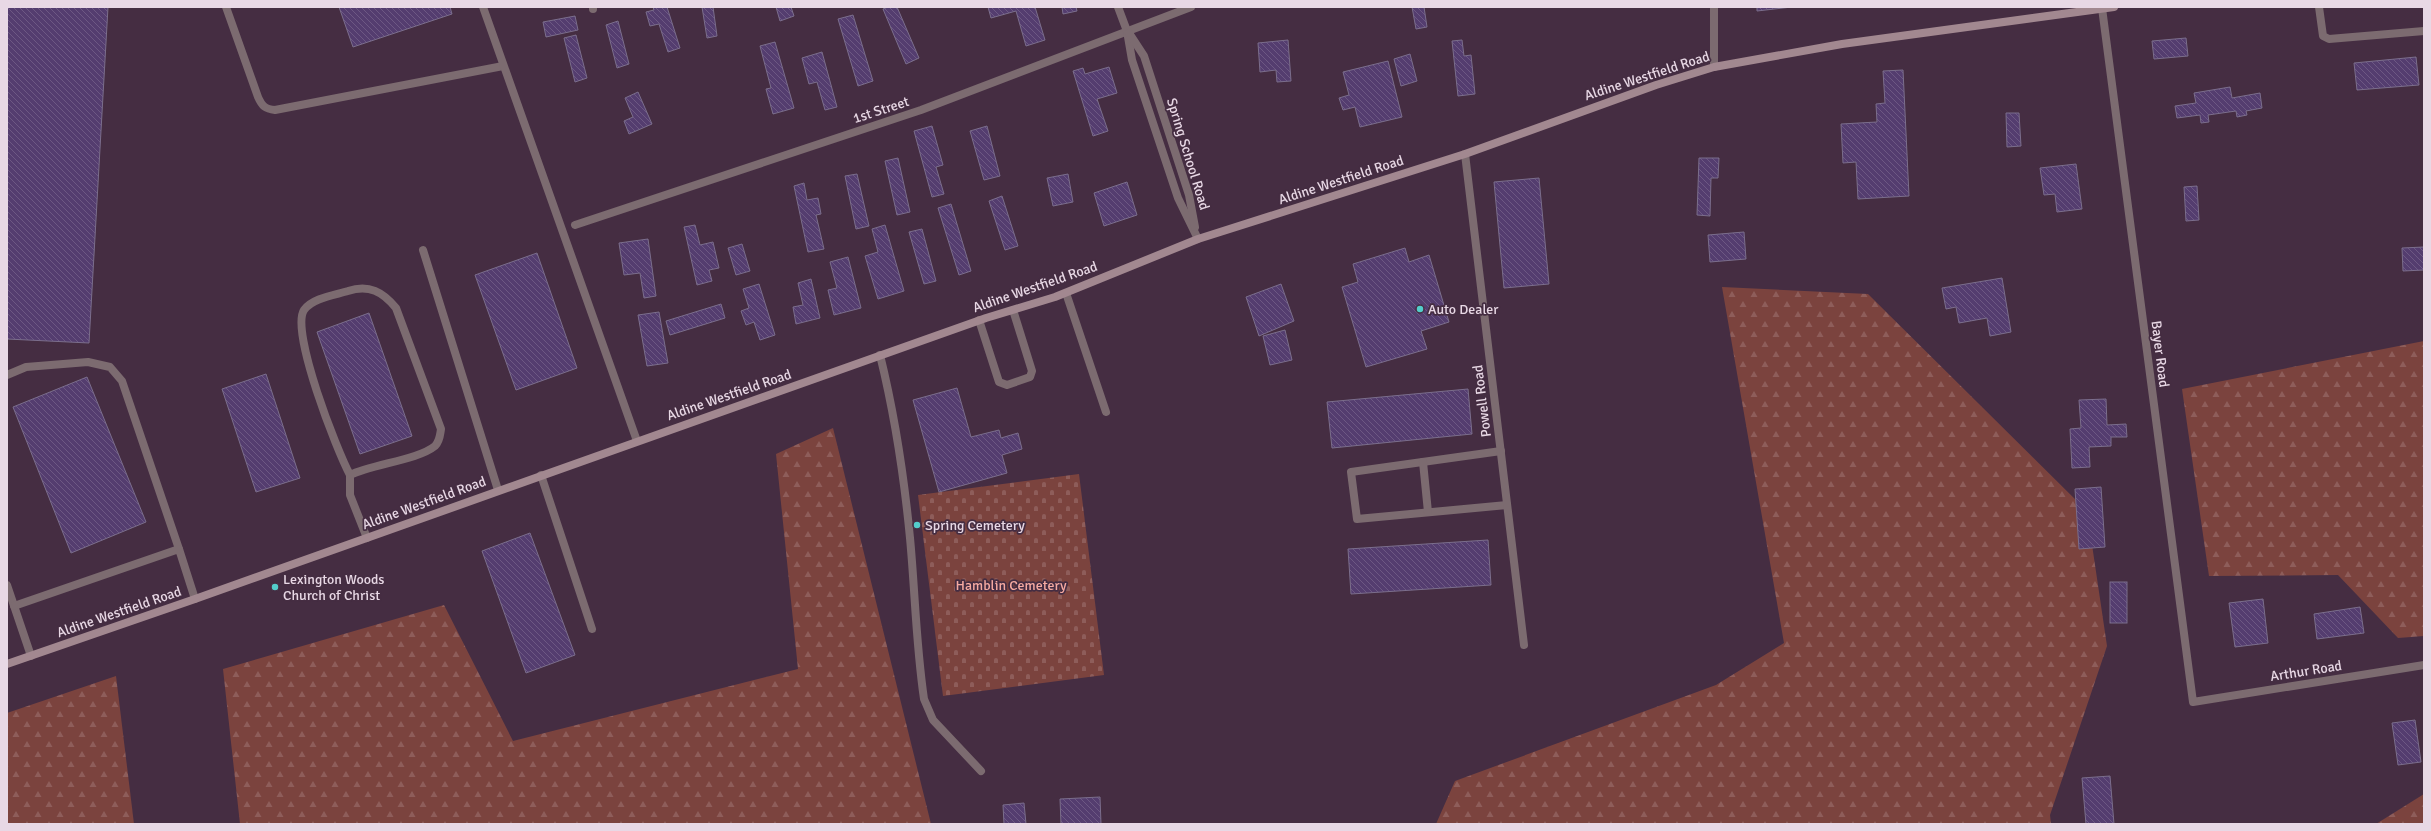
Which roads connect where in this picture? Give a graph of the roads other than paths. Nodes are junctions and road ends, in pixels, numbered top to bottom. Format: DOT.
graph roads {
  1 [pos="226,7"];
  2 [pos="483,7"];
  3 [pos="1118,7"];
  4 [pos="1191,7"];
  5 [pos="1714,7"];
  6 [pos="2114,7"];
  7 [pos="2319,7"];
  8 [pos="2102,8"];
  9 [pos="1127,31"];
  10 [pos="2424,31"];
  11 [pos="503,66"];
  12 [pos="1714,68"];
  13 [pos="1465,154"];
  14 [pos="575,225"];
  15 [pos="1198,239"];
  16 [pos="423,250"];
  17 [pos="1066,293"];
  18 [pos="1013,310"];
  19 [pos="979,320"];
  20 [pos="880,355"];
  21 [pos="7,375"];
  22 [pos="1106,412"];
  23 [pos="637,441"];
  24 [pos="1501,451"];
  25 [pos="1423,462"];
  26 [pos="350,475"];
  27 [pos="541,475"];
  28 [pos="498,490"];
  29 [pos="1507,505"];
  30 [pos="1428,512"];
  31 [pos="367,538"];
  32 [pos="179,549"];
  33 [pos="7,585"];
  34 [pos="194,599"];
  35 [pos="14,606"];
  36 [pos="592,629"];
  37 [pos="1524,645"];
  38 [pos="31,656"];
  39 [pos="7,664"];
  40 [pos="2424,665"];
  41 [pos="2193,702"];
  42 [pos="981,771"];
  1 -- 11 [label="street"];
  2 -- 11 [label="street"];
  3 -- 9 [label="street, Spring School Road"];
  4 -- 9 [label="street, 1st Street"];
  5 -- 12 [label="street"];
  6 -- 8 [label="main road, Aldine Westfield Road"];
  7 -- 10 [label="street"];
  8 -- 12 [label="main road, Aldine Westfield Road"];
  8 -- 41 [label="street, Bayer Road"];
  9 -- 14 [label="street, 1st Street"];
  9 -- 15 [label="street, Spring School Road"];
  9 -- 15 [label="street, Spring School Road"];
  11 -- 23 [label="street"];
  12 -- 13 [label="main road, Aldine Westfield Road"];
  13 -- 15 [label="main road, Aldine Westfield Road"];
  13 -- 24 [label="street, Powell Road"];
  15 -- 17 [label="main road, Aldine Westfield Road"];
  16 -- 28 [label="street"];
  17 -- 18 [label="main road, Aldine Westfield Road"];
  17 -- 22 [label="street"];
  18 -- 19 [label="main road, Aldine Westfield Road"];
  18 -- 19 [label="street"];
  19 -- 20 [label="main road, Aldine Westfield Road"];
  20 -- 23 [label="main road, Aldine Westfield Road"];
  20 -- 42 [label="street"];
  21 -- 32 [label="street"];
  23 -- 27 [label="main road, Aldine Westfield Road"];
  24 -- 25 [label="street"];
  24 -- 29 [label="street, Powell Road"];
  25 -- 30 [label="street"];
  25 -- 30 [label="street"];
  26 -- 26 [label="street"];
  26 -- 31 [label="street"];
  27 -- 28 [label="main road, Aldine Westfield Road"];
  27 -- 36 [label="street"];
  28 -- 31 [label="main road, Aldine Westfield Road"];
  29 -- 30 [label="street"];
  29 -- 37 [label="street, Powell Road"];
  31 -- 34 [label="main road, Aldine Westfield Road"];
  32 -- 34 [label="street"];
  32 -- 35 [label="street"];
  33 -- 35 [label="street"];
  34 -- 38 [label="main road, Aldine Westfield Road"];
  35 -- 38 [label="street"];
  38 -- 39 [label="main road, Aldine Westfield Road"];
  40 -- 41 [label="street, Arthur Road"];
}
